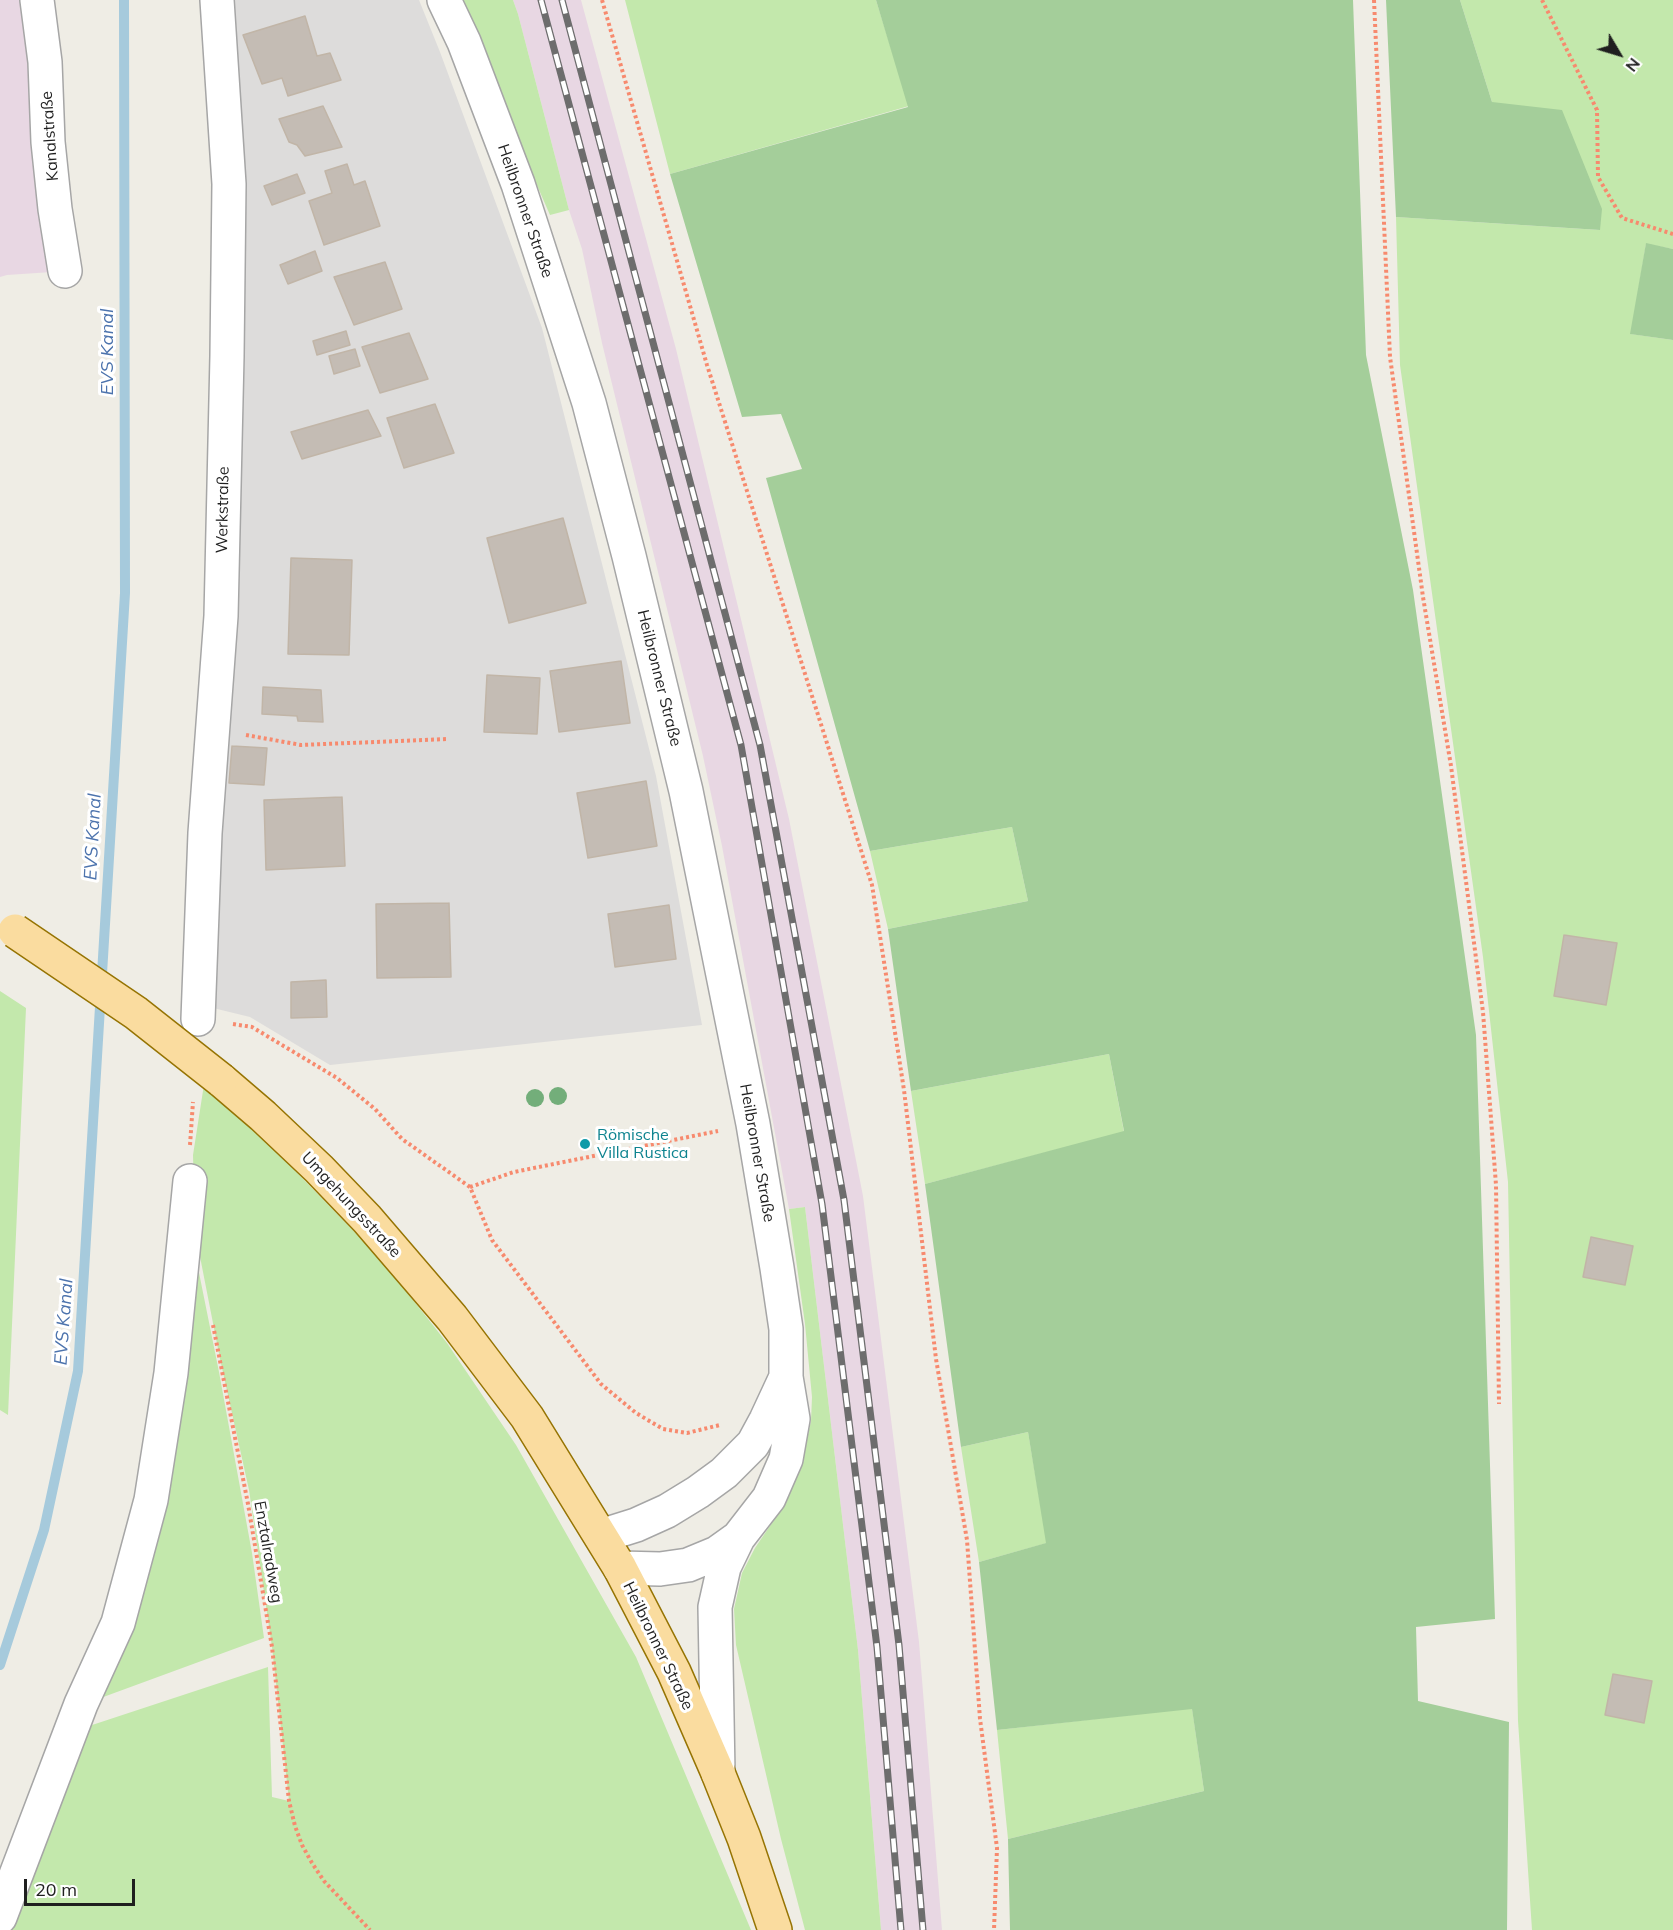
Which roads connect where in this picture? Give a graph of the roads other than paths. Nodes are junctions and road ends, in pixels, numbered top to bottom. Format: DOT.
graph roads {
  1 [pos="37,0"];
  2 [pos="217,0"];
  3 [pos="444,0"];
  4 [pos="65,271"];
  5 [pos="7,926"];
  6 [pos="198,1019"];
  7 [pos="190,1181"];
  8 [pos="786,1377"];
  9 [pos="601,1536"];
  10 [pos="738,1539"];
  11 [pos="620,1568"];
  12 [pos="718,1773"];
  13 [pos="0,1917"];
  14 [pos="775,1930"];
  1 -- 4 [label="street, Kanalstraße"];
  2 -- 6 [label="street, Werkstraße"];
  3 -- 8 [label="street, Heilbronner Straße"];
  5 -- 9 [label="main road, Umgehungsstraße, bridge"];
  7 -- 13 [label="street"];
  8 -- 9 [label="street, Heilbronner Straße"];
  8 -- 10 [label="street, Heilbronner Straße"];
  9 -- 11 [label="main road, Umgehungsstraße"];
  10 -- 11 [label="street, Heilbronner Straße"];
  10 -- 12 [label="street, Heilbronner Straße"];
  11 -- 12 [label="main road, Heilbronner Straße"];
  12 -- 14 [label="main road, Heilbronner Straße"];
}
